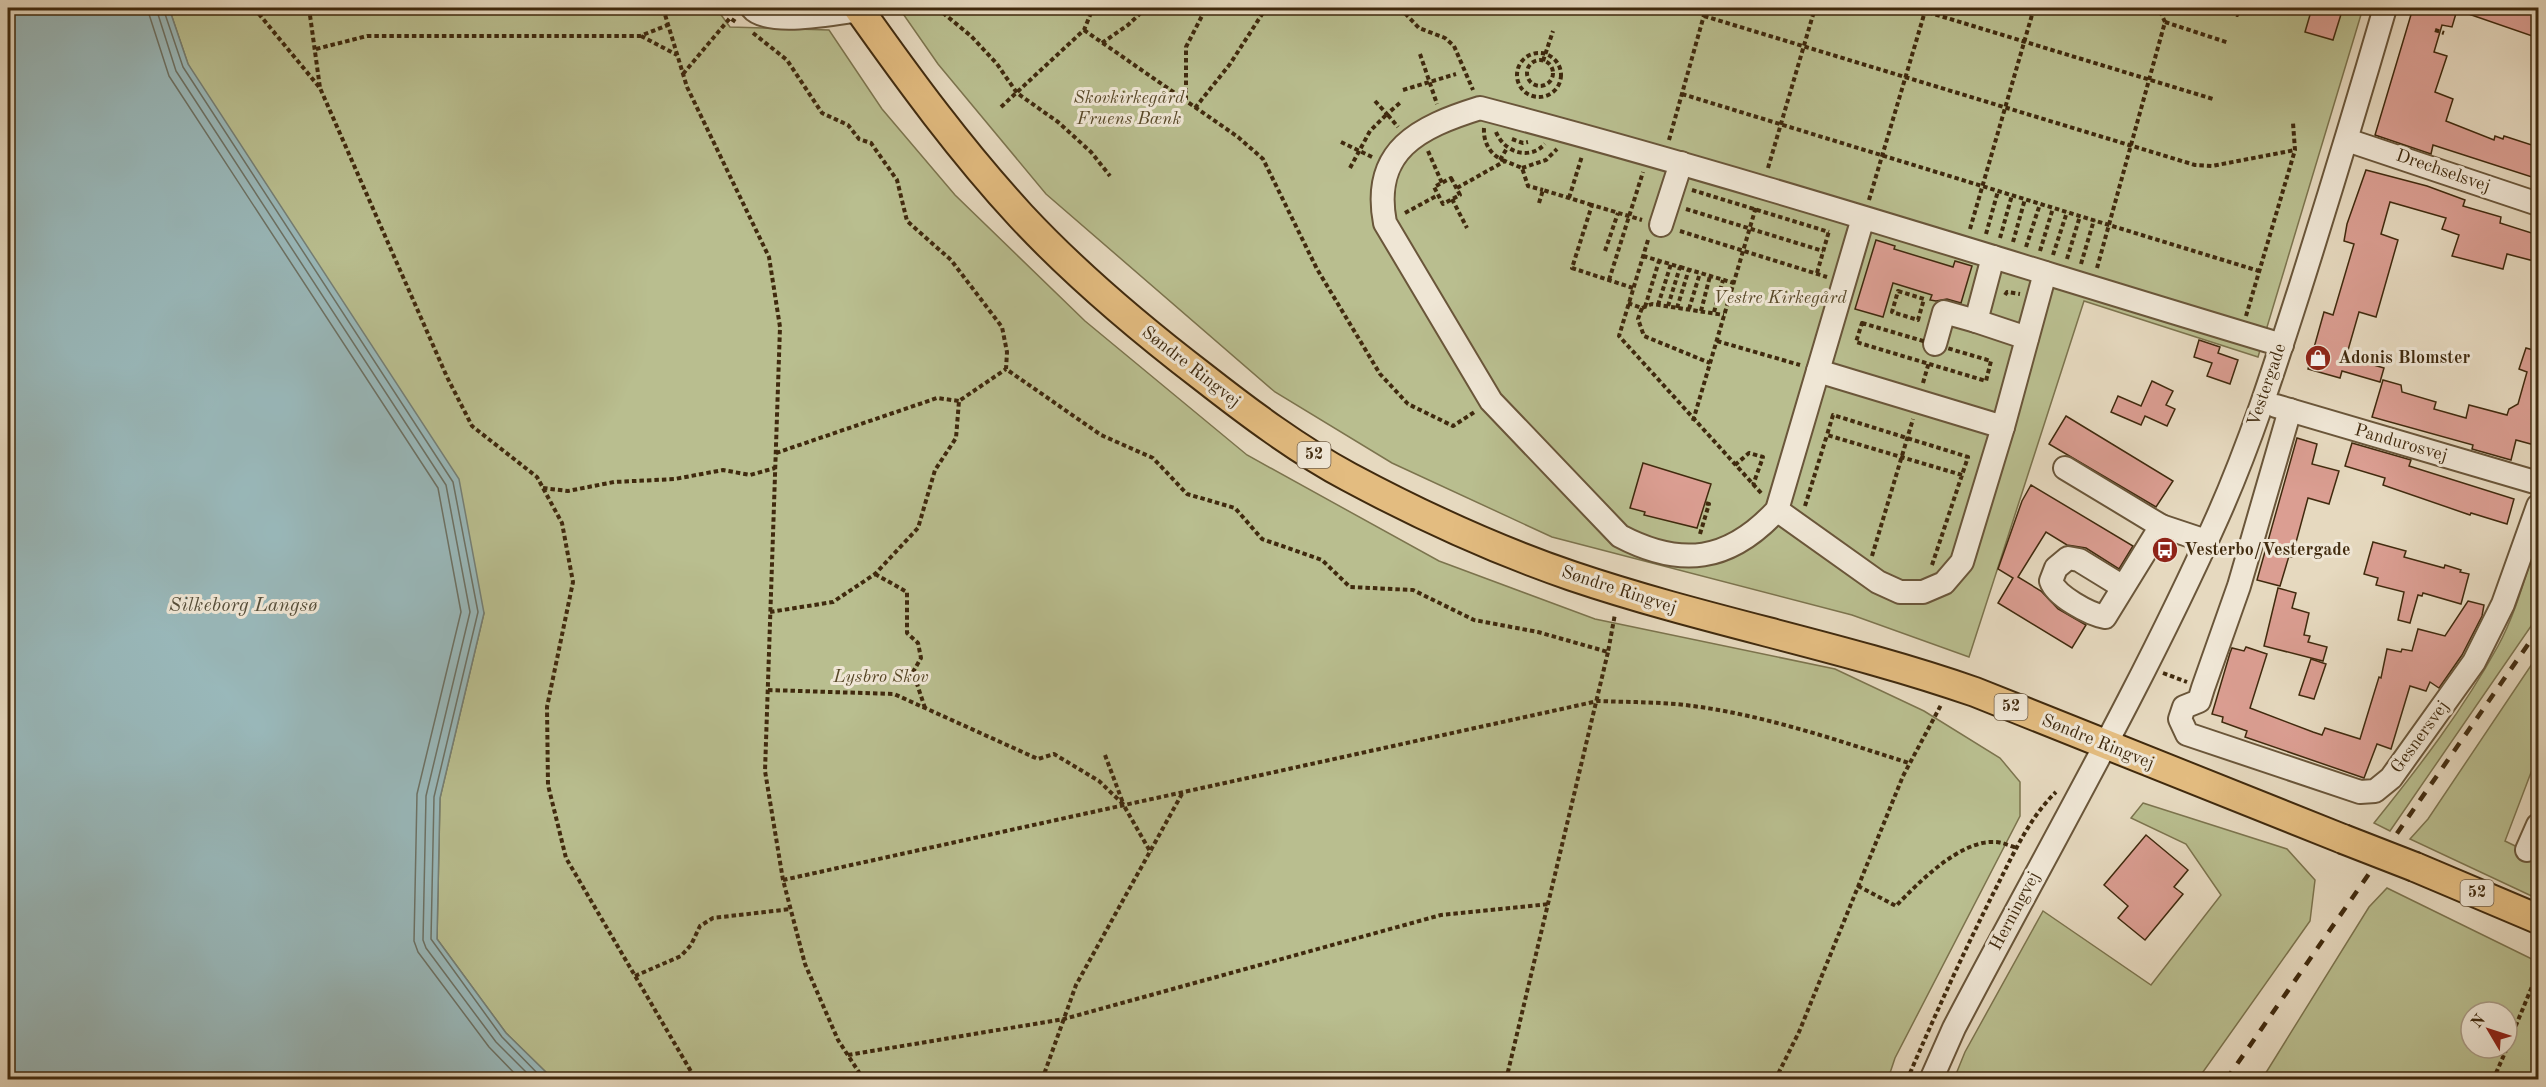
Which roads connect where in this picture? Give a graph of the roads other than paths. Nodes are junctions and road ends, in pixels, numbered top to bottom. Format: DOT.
graph roads {
  1 [pos="2385,8"];
  2 [pos="859,9"];
  3 [pos="746,16"];
  4 [pos="2347,140"];
  5 [pos="1673,160"];
  6 [pos="2538,204"];
  7 [pos="1863,218"];
  8 [pos="1657,225"];
  9 [pos="2001,248"];
  10 [pos="2046,262"];
  11 [pos="1976,321"];
  12 [pos="2028,338"];
  13 [pos="1935,344"];
  14 [pos="2282,345"];
  15 [pos="1818,371"];
  16 [pos="2263,402"];
  17 [pos="2290,410"];
  18 [pos="2003,427"];
  19 [pos="2065,468"];
  20 [pos="2538,483"];
  21 [pos="2538,507"];
  22 [pos="1777,510"];
  23 [pos="2160,526"];
  24 [pos="2206,541"];
  25 [pos="2123,587"];
  26 [pos="2104,745"];
  27 [pos="2538,825"];
  28 [pos="2527,850"];
  29 [pos="2538,919"];
  30 [pos="1931,1080"];
  1 -- 4 [label="street, Vestergade"];
  2 -- 3 [label="street"];
  2 -- 26 [label="main road, Søndre Ringvej / 52"];
  4 -- 6 [label="street, Drechselsvej"];
  4 -- 14 [label="street, Vestergade"];
  5 -- 7 [label="street"];
  5 -- 8 [label="street"];
  5 -- 22 [label="street"];
  7 -- 9 [label="street"];
  7 -- 15 [label="street"];
  9 -- 10 [label="street"];
  9 -- 11 [label="street"];
  10 -- 12 [label="street"];
  10 -- 14 [label="street"];
  11 -- 12 [label="street"];
  11 -- 13 [label="street"];
  12 -- 18 [label="street"];
  14 -- 16 [label="street, Vestergade"];
  15 -- 18 [label="street"];
  15 -- 22 [label="street"];
  16 -- 17 [label="street, Pandurosvej"];
  16 -- 24 [label="street, Vestergade"];
  17 -- 20 [label="street, Pandurosvej"];
  17 -- 21 [label="street, Gesnersvej"];
  18 -- 22 [label="street"];
  19 -- 23 [label="street"];
  23 -- 24 [label="street"];
  23 -- 25 [label="street"];
  24 -- 26 [label="street, Vestergade"];
  26 -- 29 [label="main road, Søndre Ringvej / 52, bridge"];
  26 -- 30 [label="street, Herningvej"];
  27 -- 28 [label="street"];
}
